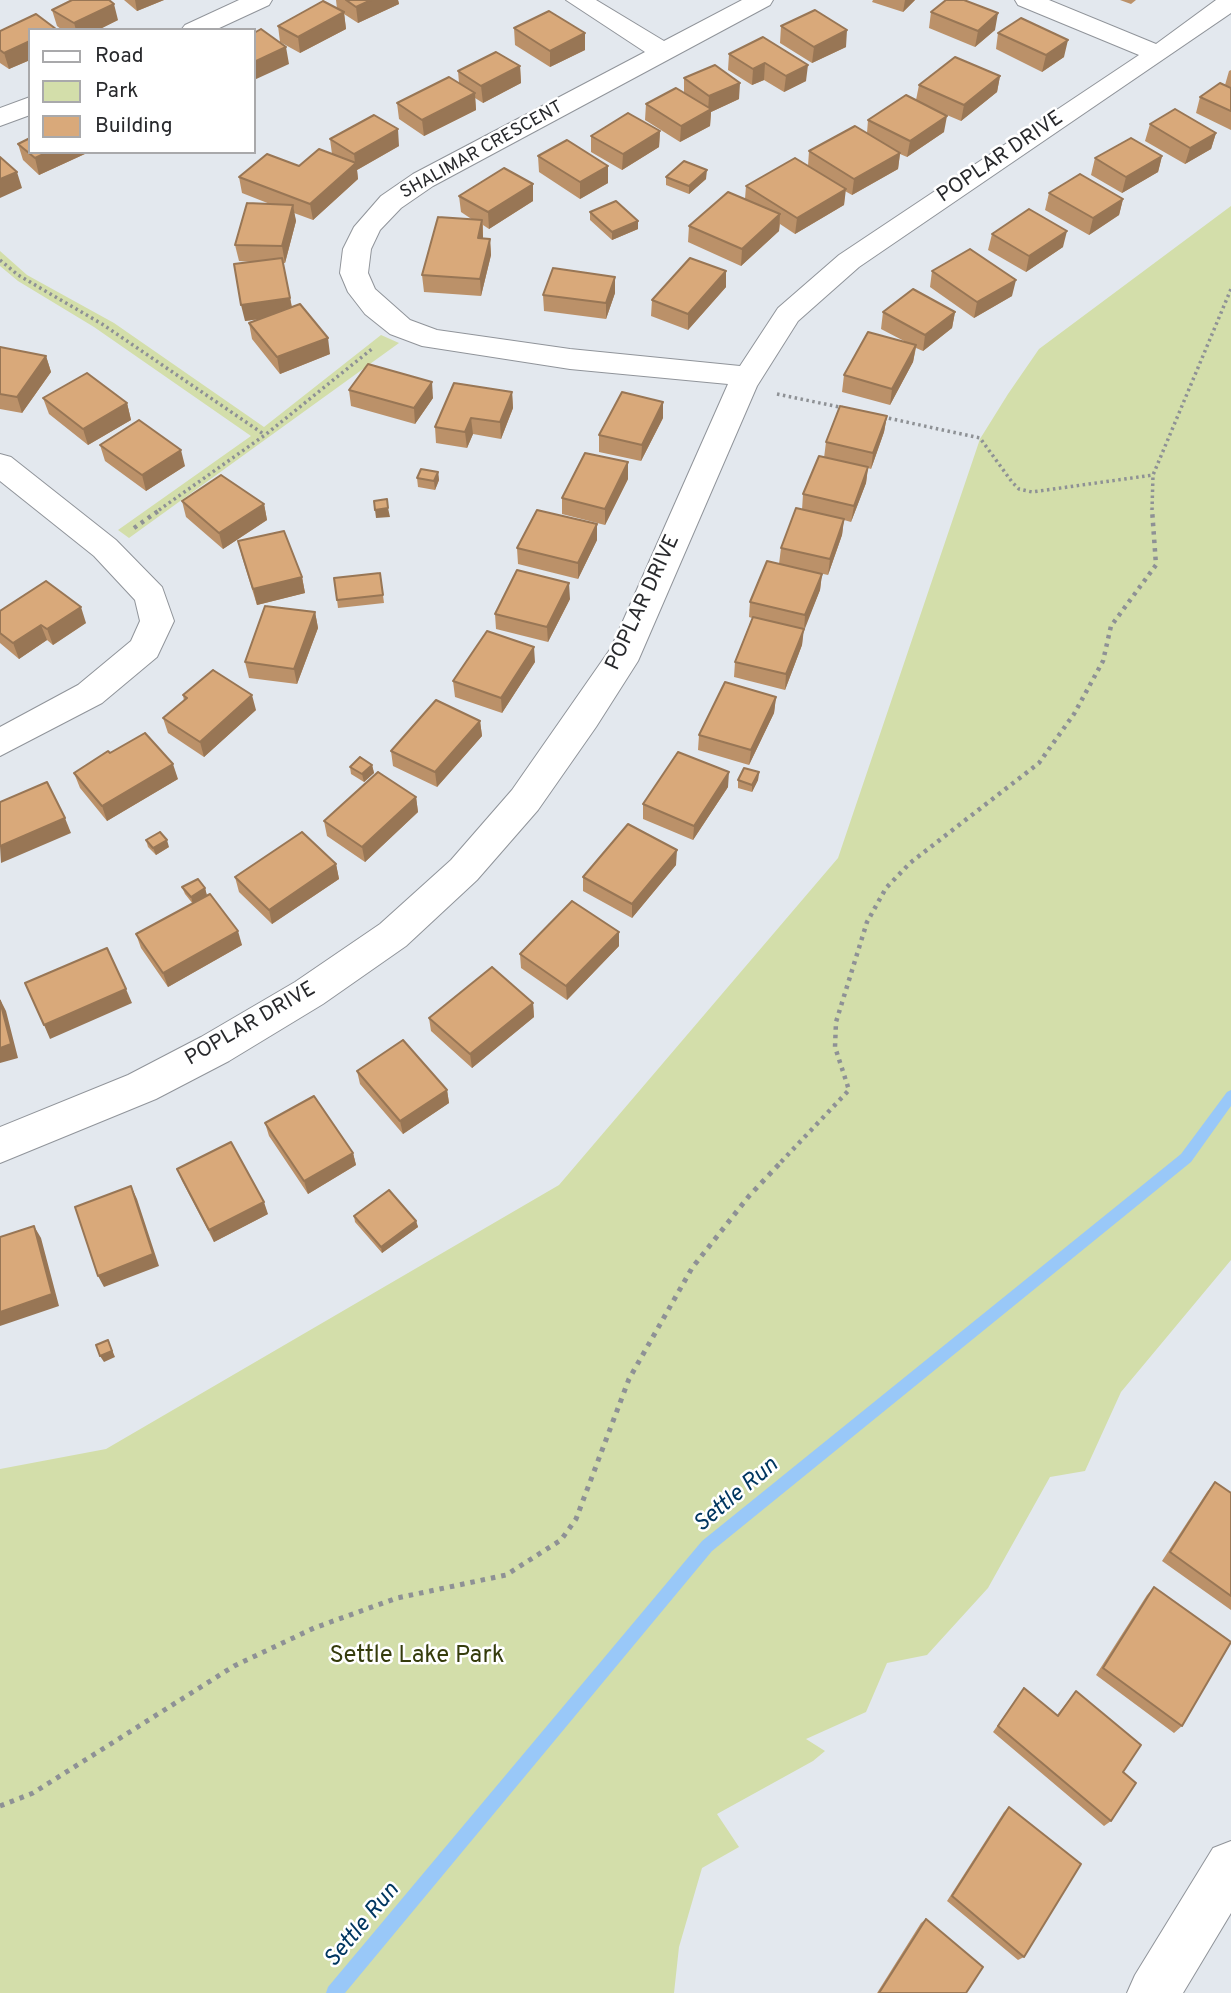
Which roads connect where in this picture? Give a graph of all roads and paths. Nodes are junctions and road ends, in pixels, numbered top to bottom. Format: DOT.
graph roads {
  1 [pos="260,0"];
  2 [pos="578,0"];
  3 [pos="761,0"];
  4 [pos="1027,0"];
  5 [pos="1231,1"];
  6 [pos="198,28"];
  7 [pos="662,51"];
  8 [pos="1158,54"];
  9 [pos="28,106"];
  10 [pos="0,118"];
  11 [pos="0,260"];
  12 [pos="1231,289"];
  13 [pos="400,327"];
  14 [pos="744,381"];
  15 [pos="848,409"];
  16 [pos="874,415"];
  17 [pos="265,435"];
  18 [pos="0,465"];
  19 [pos="1153,475"];
  20 [pos="105,548"];
  21 [pos="0,743"];
  22 [pos="0,1145"];
  23 [pos="0,1806"];
  24 [pos="1231,1866"];
  25 [pos="1165,1988"];
  1 -- 6 [label="street"];
  2 -- 7 [label="street"];
  3 -- 7 [label="street, SHALIMAR CRESCENT"];
  4 -- 8 [label="street"];
  5 -- 8 [label="street, POPLAR DRIVE"];
  7 -- 13 [label="street, SHALIMAR CRESCENT"];
  8 -- 14 [label="street, POPLAR DRIVE"];
  9 -- 10 [label="street"];
  11 -- 17 [label="path"];
  12 -- 19 [label="path"];
  13 -- 14 [label="street, SHALIMAR CRESCENT"];
  13 -- 17 [label="path"];
  14 -- 15 [label="path"];
  14 -- 22 [label="street, POPLAR DRIVE"];
  16 -- 19 [label="path"];
  17 -- 20 [label="path"];
  18 -- 20 [label="street"];
  19 -- 23 [label="path"];
  20 -- 21 [label="street"];
  24 -- 25 [label="street"];
}
